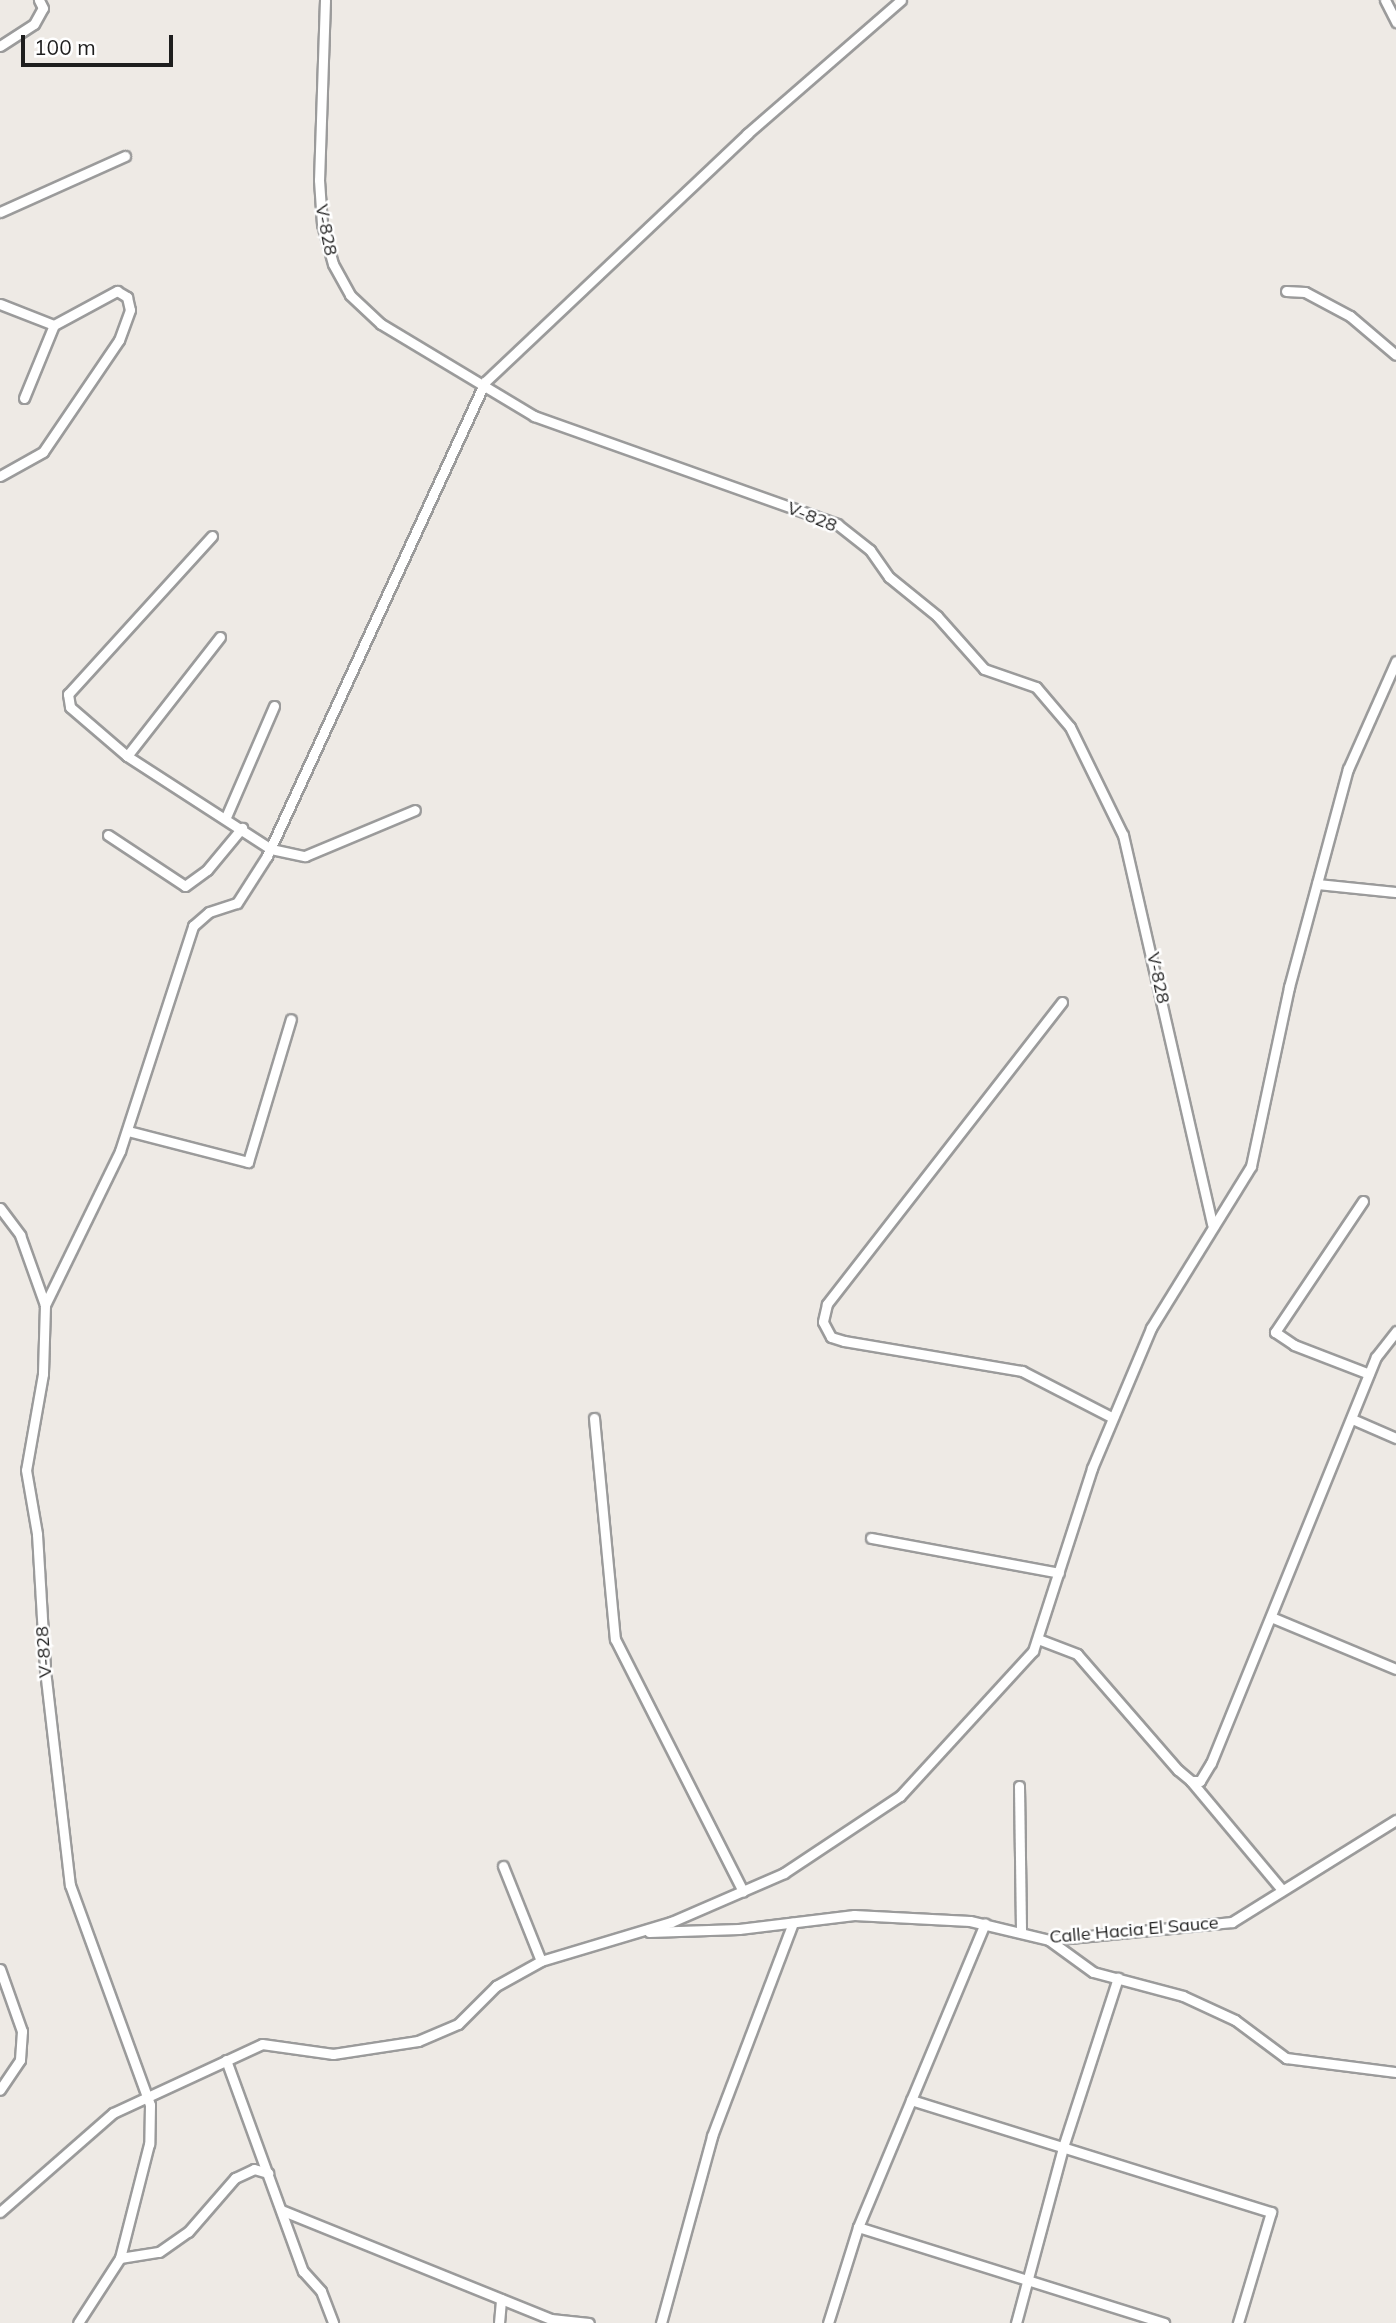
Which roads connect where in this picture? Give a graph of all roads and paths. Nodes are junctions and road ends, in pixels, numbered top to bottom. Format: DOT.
graph roads {
  1 [pos="39,0"];
  2 [pos="325,0"];
  3 [pos="901,0"];
  4 [pos="1385,0"];
  5 [pos="1396,22"];
  6 [pos="0,46"];
  7 [pos="125,156"];
  8 [pos="0,212"];
  9 [pos="1286,291"];
  10 [pos="0,304"];
  11 [pos="54,325"];
  12 [pos="1396,355"];
  13 [pos="483,387"];
  14 [pos="24,398"];
  15 [pos="0,476"];
  16 [pos="212,536"];
  17 [pos="220,637"];
  18 [pos="1396,662"];
  19 [pos="274,706"];
  20 [pos="127,756"];
  21 [pos="415,810"];
  22 [pos="226,817"];
  23 [pos="242,828"];
  24 [pos="108,835"];
  25 [pos="271,849"];
  26 [pos="1317,884"];
  27 [pos="1396,892"];
  28 [pos="1062,1002"];
  29 [pos="291,1019"];
  30 [pos="128,1131"];
  31 [pos="1363,1201"];
  32 [pos="0,1208"];
  33 [pos="1212,1224"];
  34 [pos="45,1305"];
  35 [pos="1396,1331"];
  36 [pos="1369,1374"];
  37 [pos="594,1418"];
  38 [pos="1113,1418"];
  39 [pos="1352,1419"];
  40 [pos="1396,1438"];
  41 [pos="871,1538"];
  42 [pos="1059,1573"];
  43 [pos="1271,1617"];
  44 [pos="1038,1639"];
  45 [pos="1396,1668"];
  46 [pos="1191,1781"];
  47 [pos="1019,1786"];
  48 [pos="1396,1820"];
  49 [pos="503,1866"];
  50 [pos="1282,1890"];
  51 [pos="743,1891"];
  52 [pos="793,1923"];
  53 [pos="985,1924"];
  54 [pos="636,1932"];
  55 [pos="1021,1933"];
  56 [pos="1049,1940"];
  57 [pos="541,1961"];
  58 [pos="0,1969"];
  59 [pos="1118,1978"];
  60 [pos="226,2060"];
  61 [pos="1396,2072"];
  62 [pos="0,2090"];
  63 [pos="146,2094"];
  64 [pos="911,2100"];
  65 [pos="1063,2147"];
  66 [pos="268,2173"];
  67 [pos="281,2210"];
  68 [pos="0,2212"];
  69 [pos="858,2227"];
  70 [pos="120,2258"];
  71 [pos="1029,2280"];
  72 [pos="501,2298"];
  73 [pos="78,2323"];
  74 [pos="333,2323"];
  75 [pos="499,2323"];
  76 [pos="589,2323"];
  77 [pos="661,2323"];
  78 [pos="828,2323"];
  79 [pos="1016,2323"];
  80 [pos="1164,2323"];
  81 [pos="1238,2323"];
  1 -- 6 [label="street"];
  2 -- 13 [label="street, V-828"];
  3 -- 13 [label="street"];
  4 -- 5 [label="street"];
  7 -- 8 [label="street"];
  9 -- 12 [label="street"];
  10 -- 11 [label="street"];
  11 -- 14 [label="street"];
  11 -- 15 [label="street"];
  13 -- 25 [label="street"];
  13 -- 33 [label="street, V-828"];
  16 -- 20 [label="street"];
  17 -- 20 [label="street"];
  18 -- 26 [label="street"];
  19 -- 22 [label="street"];
  20 -- 22 [label="street"];
  21 -- 25 [label="street"];
  22 -- 23 [label="street"];
  23 -- 24 [label="street"];
  23 -- 25 [label="street"];
  25 -- 30 [label="street"];
  26 -- 27 [label="street"];
  26 -- 33 [label="street"];
  28 -- 38 [label="street"];
  29 -- 30 [label="street"];
  30 -- 34 [label="street"];
  31 -- 36 [label="street"];
  32 -- 34 [label="street, V-828"];
  33 -- 38 [label="street"];
  34 -- 63 [label="street, V-828"];
  35 -- 36 [label="street"];
  36 -- 39 [label="street"];
  37 -- 51 [label="street"];
  38 -- 42 [label="street"];
  39 -- 40 [label="street"];
  39 -- 43 [label="street"];
  41 -- 42 [label="street"];
  42 -- 44 [label="street"];
  43 -- 45 [label="street"];
  43 -- 46 [label="street"];
  44 -- 46 [label="street"];
  44 -- 51 [label="street"];
  46 -- 50 [label="street"];
  47 -- 55 [label="street"];
  48 -- 50 [label="street, Calle Hacia El Sauce"];
  49 -- 57 [label="street"];
  50 -- 56 [label="street, Calle Hacia El Sauce"];
  51 -- 54 [label="street"];
  52 -- 53 [label="street, Calle Hacia El Sauce"];
  52 -- 54 [label="street, Calle Hacia El Sauce"];
  52 -- 77 [label="street"];
  53 -- 55 [label="street, Calle Hacia El Sauce"];
  53 -- 64 [label="street"];
  54 -- 57 [label="street"];
  55 -- 56 [label="street, Calle Hacia El Sauce"];
  56 -- 59 [label="street"];
  57 -- 60 [label="street"];
  58 -- 62 [label="street"];
  59 -- 61 [label="street"];
  59 -- 65 [label="street"];
  60 -- 63 [label="street"];
  60 -- 66 [label="street"];
  63 -- 68 [label="street"];
  63 -- 70 [label="street, V-828"];
  64 -- 65 [label="street"];
  64 -- 69 [label="street"];
  65 -- 71 [label="street"];
  65 -- 81 [label="street"];
  66 -- 67 [label="street"];
  66 -- 70 [label="street"];
  67 -- 72 [label="street"];
  67 -- 74 [label="street"];
  69 -- 71 [label="street"];
  69 -- 78 [label="street"];
  70 -- 73 [label="street, V-828"];
  71 -- 79 [label="street"];
  71 -- 80 [label="street"];
  72 -- 75 [label="street"];
  72 -- 76 [label="street"];
}
